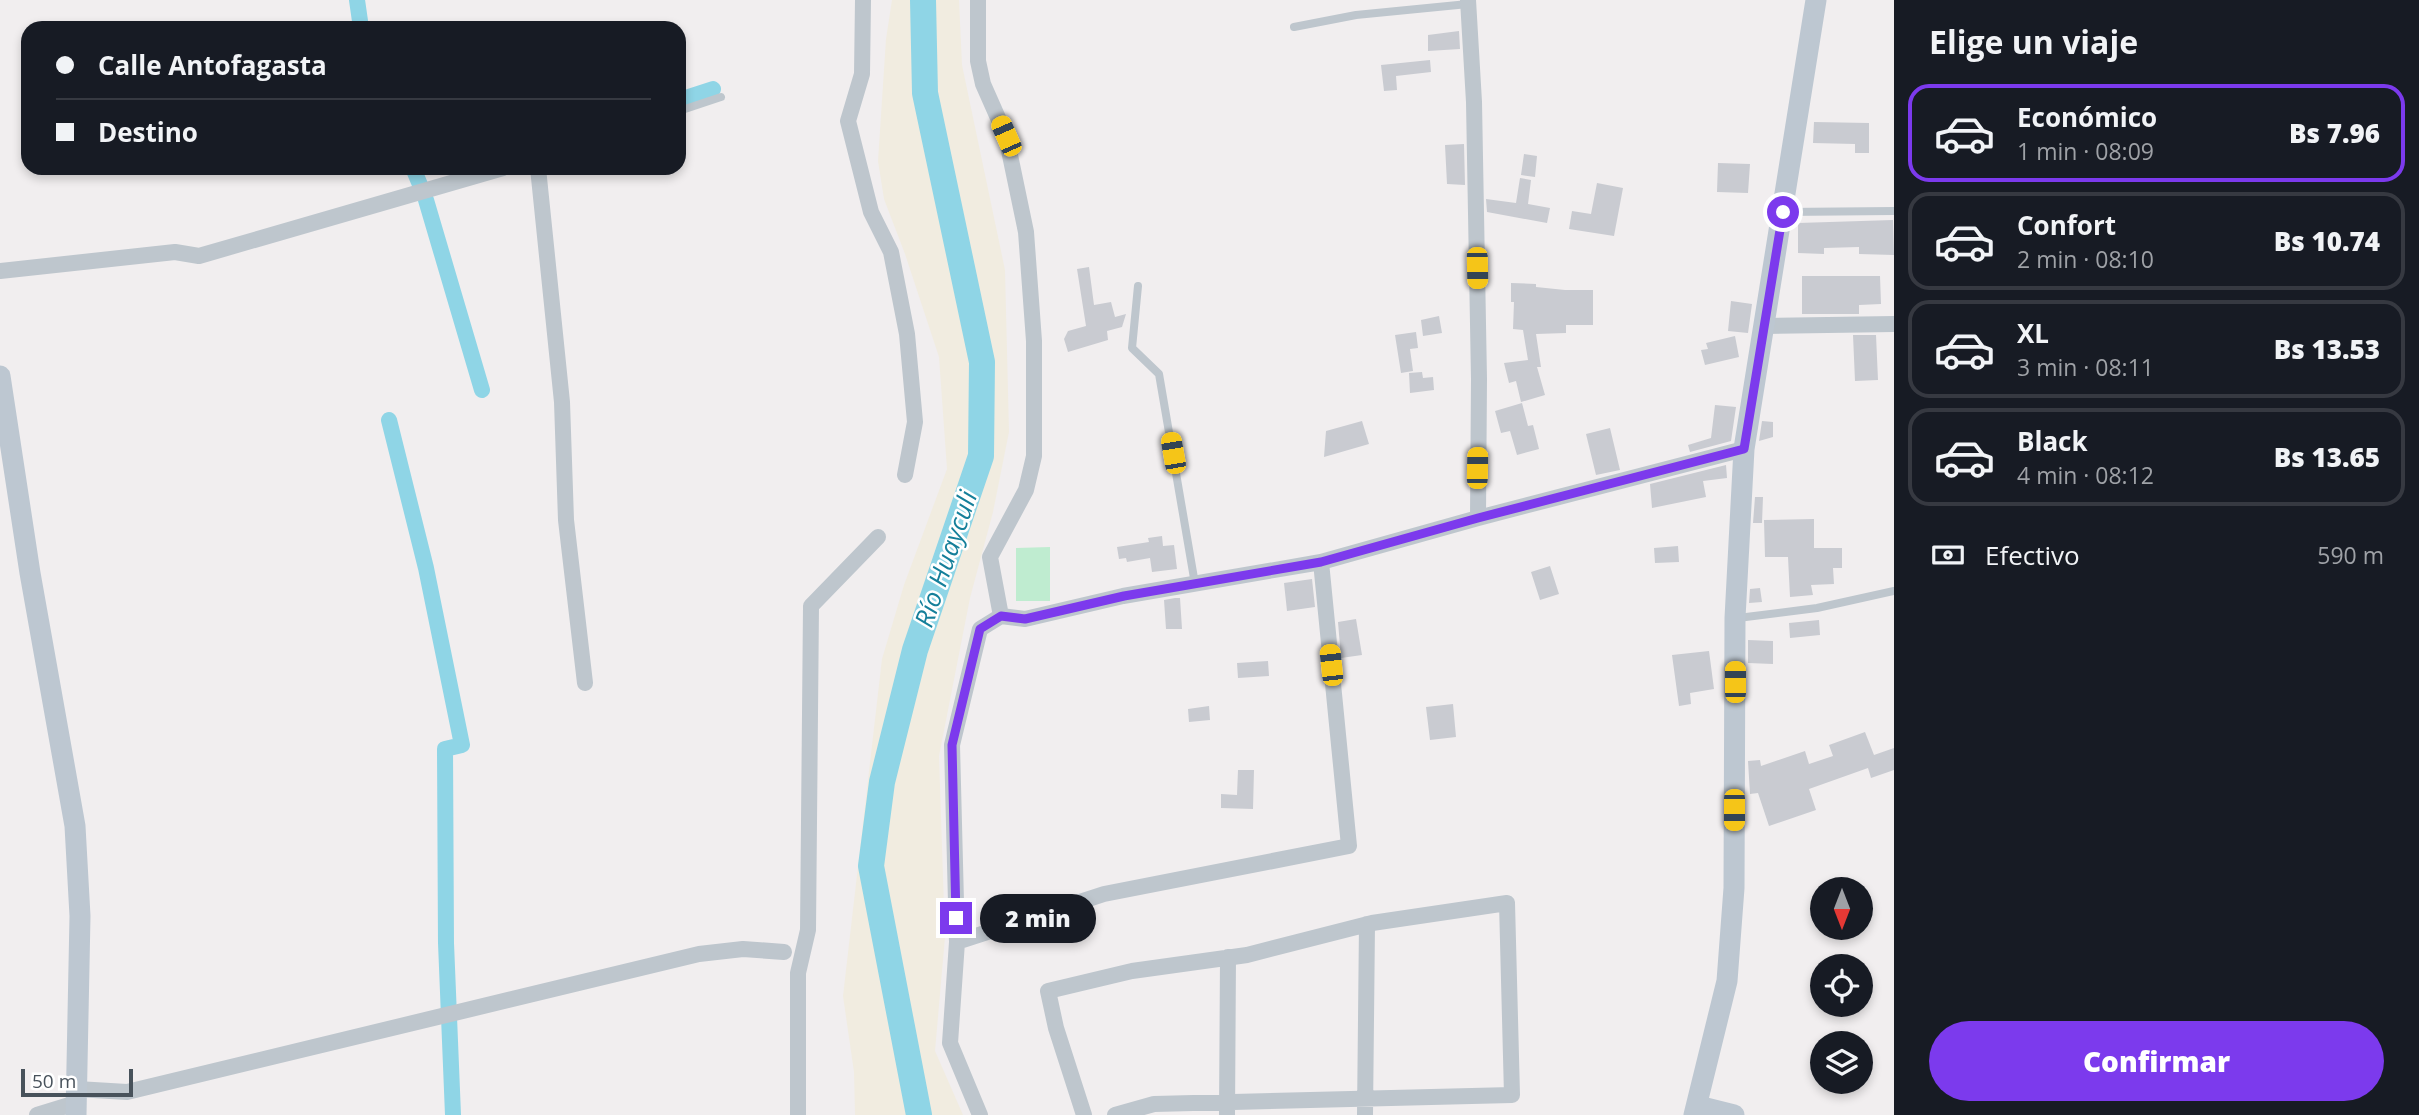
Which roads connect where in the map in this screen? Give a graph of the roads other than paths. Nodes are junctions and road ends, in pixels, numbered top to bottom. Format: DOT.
graph roads {
  1 [pos="863,0"];
  2 [pos="978,0"];
  3 [pos="1816,0"];
  4 [pos="1468,2"];
  5 [pos="1294,27"];
  6 [pos="721,97"];
  7 [pos="686,109"];
  8 [pos="479,175"];
  9 [pos="539,175"];
  10 [pos="1894,211"];
  11 [pos="1783,212"];
  12 [pos="0,271"];
  13 [pos="1138,286"];
  14 [pos="1894,324"];
  15 [pos="1763,326"];
  16 [pos="0,376"];
  17 [pos="1744,449"];
  18 [pos="905,475"];
  19 [pos="1478,518"];
  20 [pos="878,537"];
  21 [pos="1321,562"];
  22 [pos="1195,584"];
  23 [pos="1894,591"];
  24 [pos="1001,616"];
  25 [pos="1735,618"];
  26 [pos="585,683"];
  27 [pos="1367,924"];
  28 [pos="957,943"];
  29 [pos="783,952"];
  30 [pos="1228,957"];
  31 [pos="76,1102"];
  32 [pos="1365,1107"];
  33 [pos="1227,1108"];
  34 [pos="1696,1110"];
  35 [pos="37,1115"];
  36 [pos="799,1115"];
  37 [pos="980,1115"];
  38 [pos="1084,1115"];
  39 [pos="1115,1115"];
  40 [pos="1734,1115"];
  1 -- 18 [label="street"];
  2 -- 24 [label="street"];
  3 -- 11 [label="main road"];
  4 -- 5 [label="lane"];
  4 -- 19 [label="street"];
  6 -- 7 [label="lane"];
  8 -- 12 [label="street"];
  9 -- 26 [label="street"];
  10 -- 11 [label="lane"];
  11 -- 15 [label="main road"];
  13 -- 22 [label="lane"];
  14 -- 15 [label="street"];
  15 -- 17 [label="main road"];
  16 -- 31 [label="main road"];
  17 -- 19 [label="street"];
  17 -- 25 [label="main road"];
  19 -- 21 [label="street"];
  20 -- 36 [label="street"];
  21 -- 22 [label="street"];
  21 -- 28 [label="street"];
  22 -- 24 [label="street"];
  23 -- 25 [label="lane"];
  24 -- 28 [label="street"];
  25 -- 34 [label="main road"];
  27 -- 30 [label="street"];
  27 -- 32 [label="street"];
  27 -- 32 [label="street"];
  28 -- 37 [label="street"];
  29 -- 31 [label="street"];
  30 -- 33 [label="street"];
  30 -- 38 [label="street"];
  31 -- 35 [label="street"];
  32 -- 33 [label="street"];
  33 -- 39 [label="street"];
  34 -- 40 [label="main road"];
}
